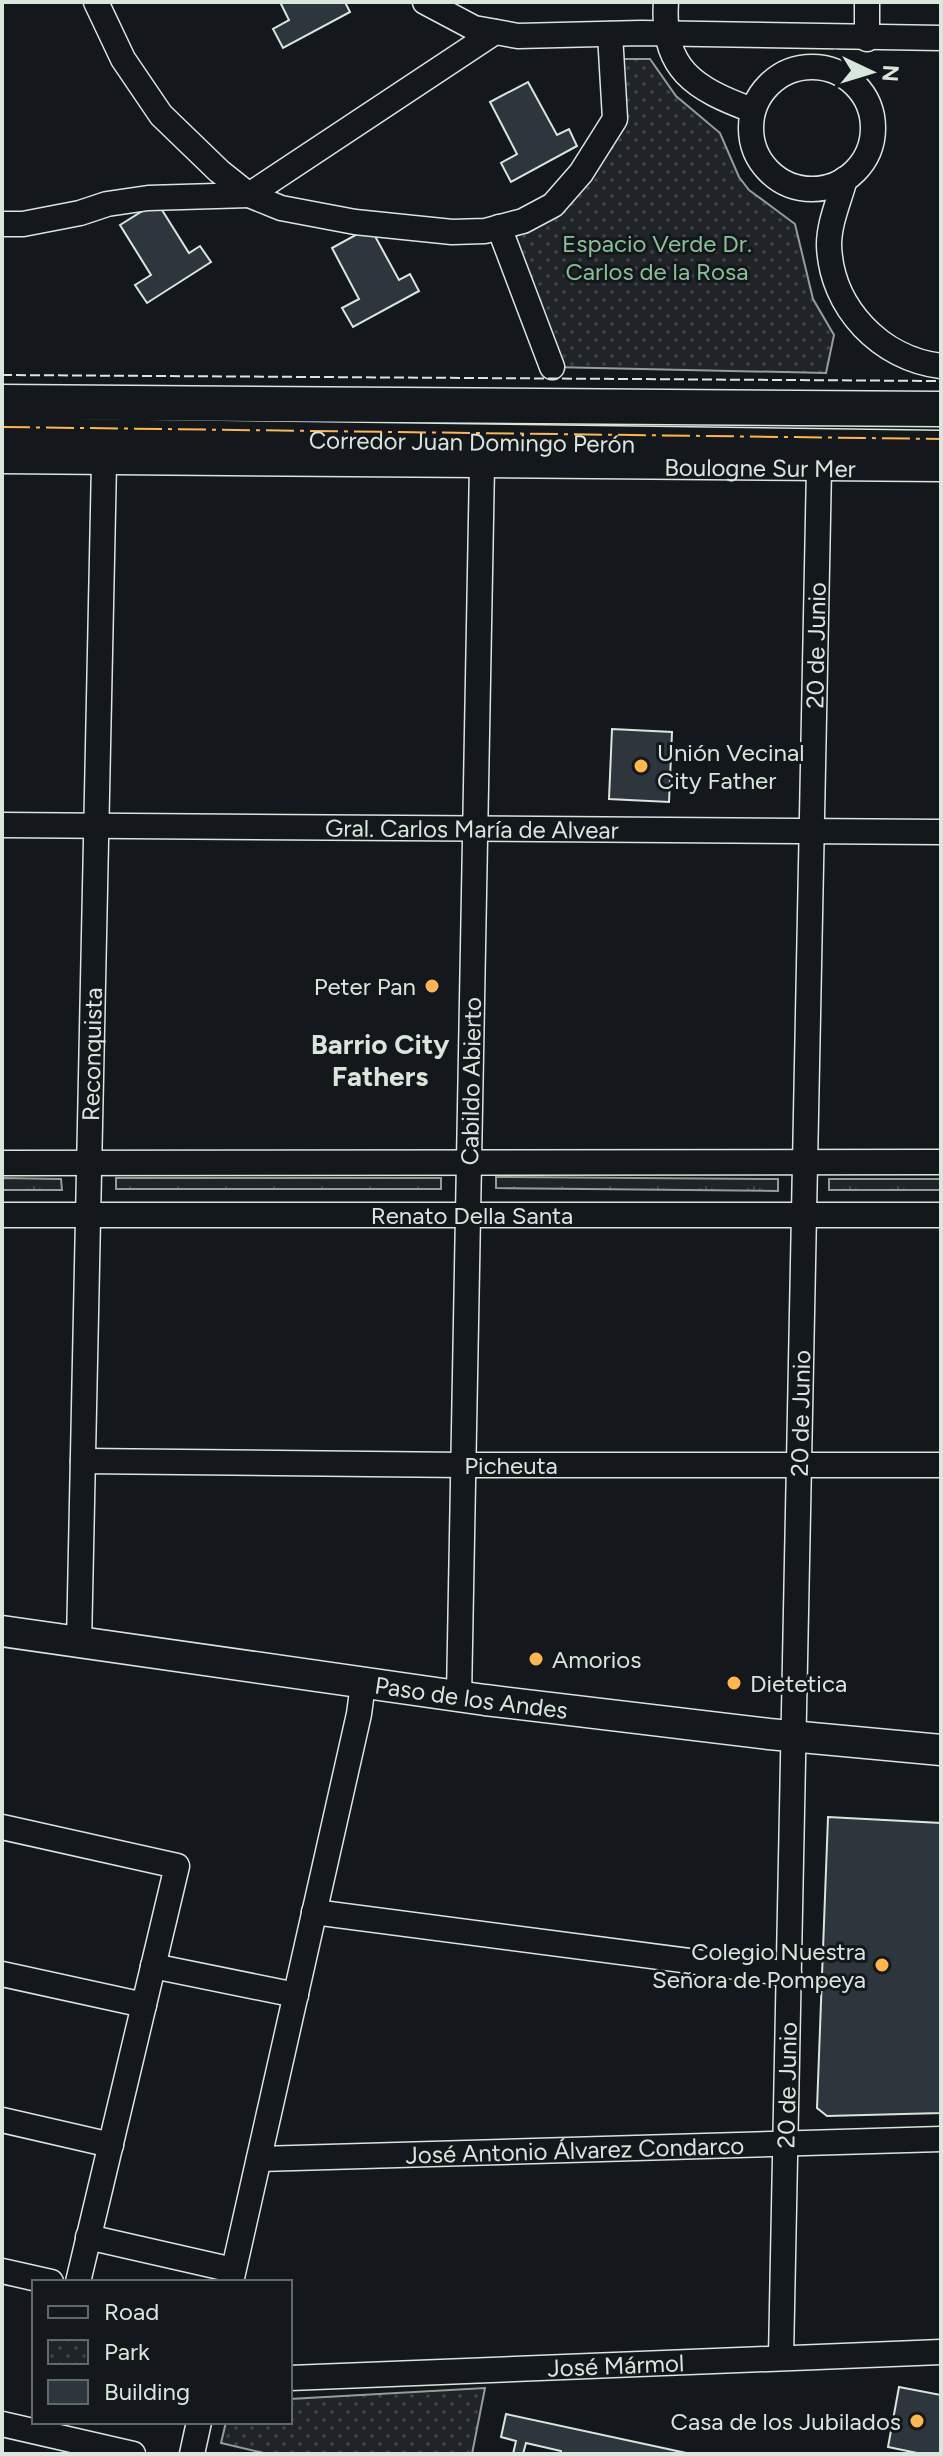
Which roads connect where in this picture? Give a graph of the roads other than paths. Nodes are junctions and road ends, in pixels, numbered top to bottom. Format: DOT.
graph roads {
  1 [pos="425,2"];
  2 [pos="666,2"];
  3 [pos="867,2"];
  4 [pos="100,4"];
  5 [pos="495,32"];
  6 [pos="610,34"];
  7 [pos="666,34"];
  8 [pos="941,38"];
  9 [pos="867,39"];
  10 [pos="752,110"];
  11 [pos="845,179"];
  12 [pos="249,195"];
  13 [pos="2,224"];
  14 [pos="499,227"];
  15 [pos="941,366"];
  16 [pos="552,367"];
  17 [pos="2,402"];
  18 [pos="941,409"];
  19 [pos="2,435"];
  20 [pos="941,448"];
  21 [pos="2,461"];
  22 [pos="104,463"];
  23 [pos="482,465"];
  24 [pos="819,468"];
  25 [pos="941,469"];
  26 [pos="2,825"];
  27 [pos="97,826"];
  28 [pos="475,827"];
  29 [pos="812,830"];
  30 [pos="941,832"];
  31 [pos="805,1161"];
  32 [pos="89,1162"];
  33 [pos="941,1162"];
  34 [pos="2,1163"];
  35 [pos="469,1163"];
  36 [pos="468,1214"];
  37 [pos="2,1215"];
  38 [pos="804,1215"];
  39 [pos="941,1215"];
  40 [pos="88,1217"];
  41 [pos="83,1461"];
  42 [pos="799,1464"];
  43 [pos="463,1465"];
  44 [pos="941,1465"];
  45 [pos="2,1631"];
  46 [pos="79,1644"];
  47 [pos="363,1684"];
  48 [pos="459,1697"];
  49 [pos="794,1737"];
  50 [pos="941,1750"];
  51 [pos="2,1827"];
  52 [pos="314,1912"];
  53 [pos="153,1966"];
  54 [pos="2,1974"];
  55 [pos="789,1974"];
  56 [pos="296,1995"];
  57 [pos="144,2005"];
  58 [pos="2,2120"];
  59 [pos="941,2139"];
  60 [pos="785,2142"];
  61 [pos="111,2145"];
  62 [pos="259,2159"];
  63 [pos="88,2237"];
  64 [pos="2,2271"];
  65 [pos="232,2276"];
  66 [pos="42,2280"];
  67 [pos="78,2280"];
  68 [pos="941,2352"];
  69 [pos="781,2357"];
  70 [pos="292,2378"];
  71 [pos="2,2424"];
  72 [pos="199,2424"];
  73 [pos="133,2454"];
  74 [pos="192,2454"];
  1 -- 5 [label="street"];
  2 -- 7 [label="street"];
  3 -- 9 [label="street"];
  4 -- 12 [label="street"];
  5 -- 6 [label="street"];
  5 -- 12 [label="street"];
  6 -- 7 [label="street"];
  6 -- 14 [label="street"];
  7 -- 9 [label="street"];
  7 -- 10 [label="street"];
  8 -- 9 [label="street"];
  10 -- 11 [label="street"];
  10 -- 11 [label="street"];
  11 -- 15 [label="street"];
  12 -- 13 [label="street"];
  12 -- 14 [label="street"];
  14 -- 16 [label="street"];
  17 -- 18 [label="highway, Corredor Juan Domingo Perón"];
  19 -- 20 [label="highway, Corredor Juan Domingo Perón"];
  21 -- 22 [label="street, Boulogne Sur Mer"];
  22 -- 23 [label="street, Boulogne Sur Mer"];
  22 -- 27 [label="street, Reconquista"];
  23 -- 24 [label="street, Boulogne Sur Mer"];
  23 -- 28 [label="street, Cabildo Abierto"];
  24 -- 25 [label="street, Boulogne Sur Mer"];
  24 -- 29 [label="street, 20 de Junio"];
  26 -- 27 [label="street, Gral. Carlos María de Alvear"];
  27 -- 28 [label="street, Gral. Carlos María de Alvear"];
  27 -- 32 [label="street, Reconquista"];
  28 -- 29 [label="street, Gral. Carlos María de Alvear"];
  28 -- 35 [label="street, Cabildo Abierto"];
  29 -- 30 [label="street, Gral. Carlos María de Alvear"];
  29 -- 31 [label="street, 20 de Junio"];
  31 -- 33 [label="street"];
  31 -- 35 [label="street"];
  31 -- 38 [label="street, 20 de Junio"];
  32 -- 34 [label="street"];
  32 -- 35 [label="street"];
  32 -- 40 [label="street, Reconquista"];
  35 -- 36 [label="street, Cabildo Abierto"];
  36 -- 38 [label="street, Renato Della Santa"];
  36 -- 40 [label="street, Renato Della Santa"];
  36 -- 43 [label="street, Cabildo Abierto"];
  37 -- 40 [label="street, Renato Della Santa"];
  38 -- 39 [label="street, Renato Della Santa"];
  38 -- 42 [label="street, 20 de Junio"];
  40 -- 41 [label="street, Reconquista"];
  41 -- 43 [label="street, Picheuta"];
  41 -- 46 [label="street, Reconquista"];
  42 -- 43 [label="street, Picheuta"];
  42 -- 44 [label="street, Picheuta"];
  42 -- 49 [label="street, 20 de Junio"];
  43 -- 48 [label="street, Cabildo Abierto"];
  45 -- 46 [label="main road, Paso de los Andes"];
  46 -- 47 [label="main road, Paso de los Andes"];
  47 -- 48 [label="main road, Paso de los Andes"];
  47 -- 52 [label="street"];
  48 -- 49 [label="main road, Paso de los Andes"];
  49 -- 50 [label="main road, Paso de los Andes"];
  49 -- 55 [label="street, 20 de Junio"];
  51 -- 53 [label="street"];
  52 -- 55 [label="street"];
  52 -- 56 [label="street"];
  53 -- 56 [label="street"];
  53 -- 57 [label="street"];
  54 -- 57 [label="street"];
  55 -- 60 [label="street, 20 de Junio"];
  56 -- 62 [label="street"];
  57 -- 61 [label="street"];
  58 -- 61 [label="street"];
  59 -- 60 [label="street, José Antonio Álvarez Condarco"];
  60 -- 62 [label="street, José Antonio Álvarez Condarco"];
  60 -- 69 [label="street, 20 de Junio"];
  61 -- 63 [label="street"];
  62 -- 65 [label="street"];
  63 -- 65 [label="street"];
  63 -- 67 [label="street"];
  64 -- 66 [label="street"];
  68 -- 69 [label="street, José Mármol"];
  69 -- 70 [label="street, José Mármol"];
  71 -- 73 [label="street"];
  72 -- 74 [label="street"];
}
